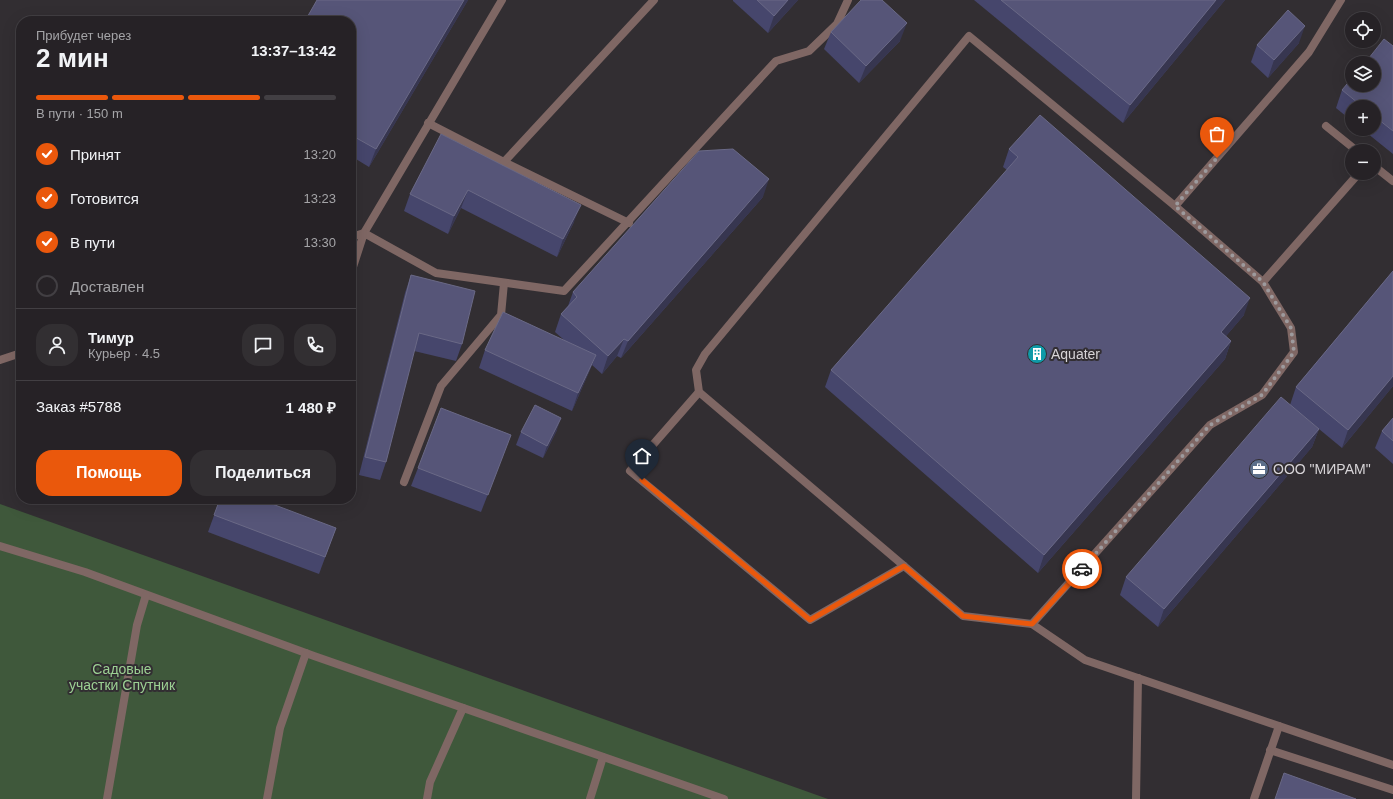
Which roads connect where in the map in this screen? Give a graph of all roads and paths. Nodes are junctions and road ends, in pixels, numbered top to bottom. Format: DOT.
graph roads {
  1 [pos="502,0"];
  2 [pos="654,0"];
  3 [pos="848,0"];
  4 [pos="1341,0"];
  5 [pos="428,122"];
  6 [pos="1326,126"];
  7 [pos="1348,144"];
  8 [pos="504,162"];
  9 [pos="1381,172"];
  10 [pos="1353,180"];
  11 [pos="1393,181"];
  12 [pos="1175,206"];
  13 [pos="629,223"];
  14 [pos="364,233"];
  15 [pos="356,235"];
  16 [pos="356,258"];
  17 [pos="1263,282"];
  18 [pos="504,283"];
  19 [pos="16,355"];
  20 [pos="0,360"];
  21 [pos="699,392"];
  22 [pos="404,482"];
  23 [pos="0,546"];
  24 [pos="904,566"];
  25 [pos="146,595"];
  26 [pos="1032,624"];
  27 [pos="306,653"];
  28 [pos="1138,678"];
  29 [pos="463,708"];
  30 [pos="1278,726"];
  31 [pos="1270,750"];
  32 [pos="603,757"];
  33 [pos="1393,765"];
  34 [pos="1393,790"];
  35 [pos="107,799"];
  36 [pos="267,799"];
  37 [pos="427,799"];
  38 [pos="590,799"];
  39 [pos="724,799"];
  40 [pos="1136,799"];
  41 [pos="1254,799"];
  1 -- 5 [label="lane"];
  2 -- 8 [label="lane"];
  3 -- 13 [label="lane"];
  4 -- 12 [label="lane"];
  5 -- 8 [label="lane"];
  5 -- 14 [label="lane"];
  6 -- 7 [label="lane"];
  8 -- 13 [label="lane"];
  9 -- 11 [label="lane"];
  10 -- 17 [label="lane"];
  12 -- 17 [label="lane"];
  12 -- 21 [label="lane"];
  13 -- 18 [label="lane"];
  14 -- 15 [label="lane"];
  14 -- 16 [label="lane"];
  14 -- 18 [label="lane"];
  17 -- 26 [label="lane"];
  18 -- 22 [label="lane"];
  19 -- 20 [label="lane"];
  21 -- 24 [label="lane"];
  21 -- 24 [label="lane"];
  23 -- 25 [label="lane"];
  24 -- 26 [label="lane"];
  25 -- 27 [label="lane"];
  25 -- 35 [label="lane"];
  26 -- 28 [label="lane"];
  27 -- 29 [label="lane"];
  27 -- 36 [label="lane"];
  28 -- 30 [label="lane"];
  28 -- 40 [label="lane"];
  29 -- 32 [label="lane"];
  29 -- 37 [label="lane"];
  30 -- 31 [label="lane"];
  30 -- 33 [label="lane"];
  31 -- 34 [label="lane"];
  31 -- 41 [label="lane"];
  32 -- 38 [label="lane"];
  32 -- 39 [label="lane"];
}
